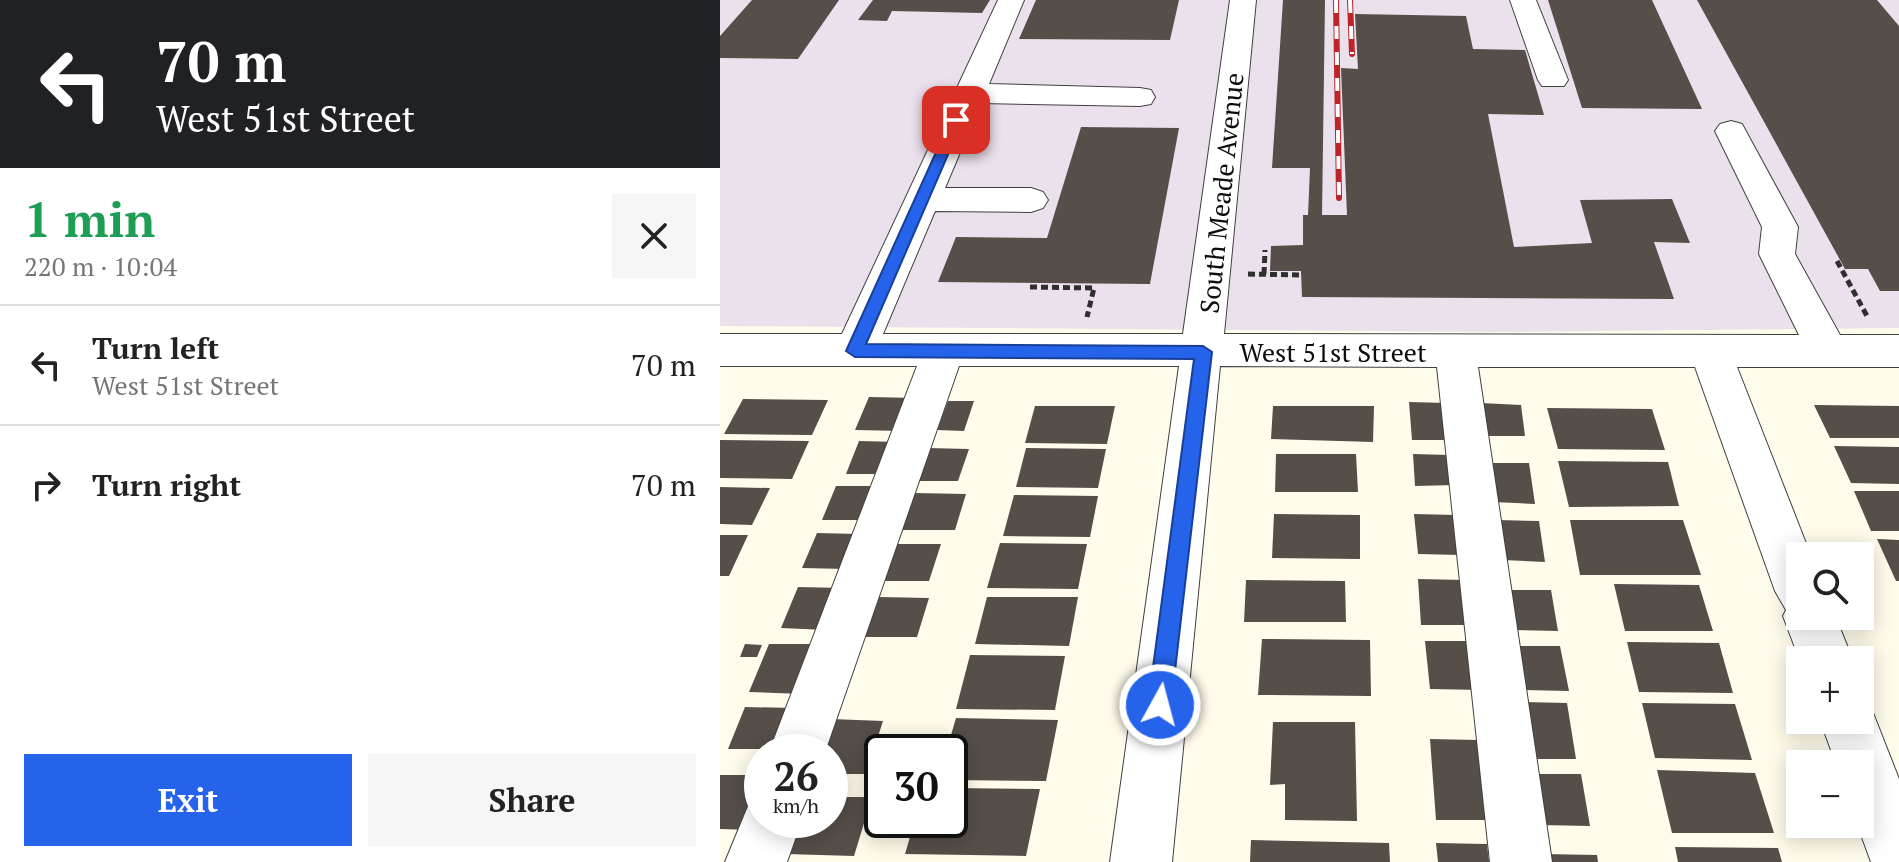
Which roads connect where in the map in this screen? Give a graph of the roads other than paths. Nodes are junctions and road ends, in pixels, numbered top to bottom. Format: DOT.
graph roads {
  1 [pos="1011,0"];
  2 [pos="1243,0"];
  3 [pos="1523,0"];
  4 [pos="1553,80"];
  5 [pos="967,93"];
  6 [pos="1140,97"];
  7 [pos="1731,131"];
  8 [pos="923,199"];
  9 [pos="1031,200"];
  10 [pos="720,350"];
  11 [pos="944,350"];
  12 [pos="855,351"];
  13 [pos="1710,351"];
  14 [pos="1828,351"];
  15 [pos="1899,351"];
  16 [pos="1203,352"];
  17 [pos="1456,353"];
  18 [pos="1786,554"];
  19 [pos="804,734"];
  20 [pos="1853,734"];
  21 [pos="765,838"];
  22 [pos="1899,856"];
  23 [pos="756,862"];
  24 [pos="1141,862"];
  25 [pos="1521,862"];
  1 -- 5 [label="street"];
  2 -- 16 [label="street, South Meade Avenue"];
  3 -- 4 [label="street"];
  5 -- 6 [label="street"];
  5 -- 8 [label="street"];
  7 -- 14 [label="street"];
  8 -- 9 [label="street"];
  8 -- 12 [label="street"];
  10 -- 12 [label="street, West 51st Street"];
  11 -- 12 [label="street, West 51st Street"];
  11 -- 16 [label="street, West 51st Street"];
  11 -- 19 [label="street"];
  13 -- 14 [label="street, West 51st Street"];
  13 -- 17 [label="street, West 51st Street"];
  13 -- 18 [label="street"];
  14 -- 15 [label="street, West 51st Street"];
  16 -- 17 [label="street, West 51st Street"];
  16 -- 24 [label="street, South Meade Avenue"];
  17 -- 25 [label="street"];
  20 -- 22 [label="street"];
  21 -- 23 [label="street"];
}
